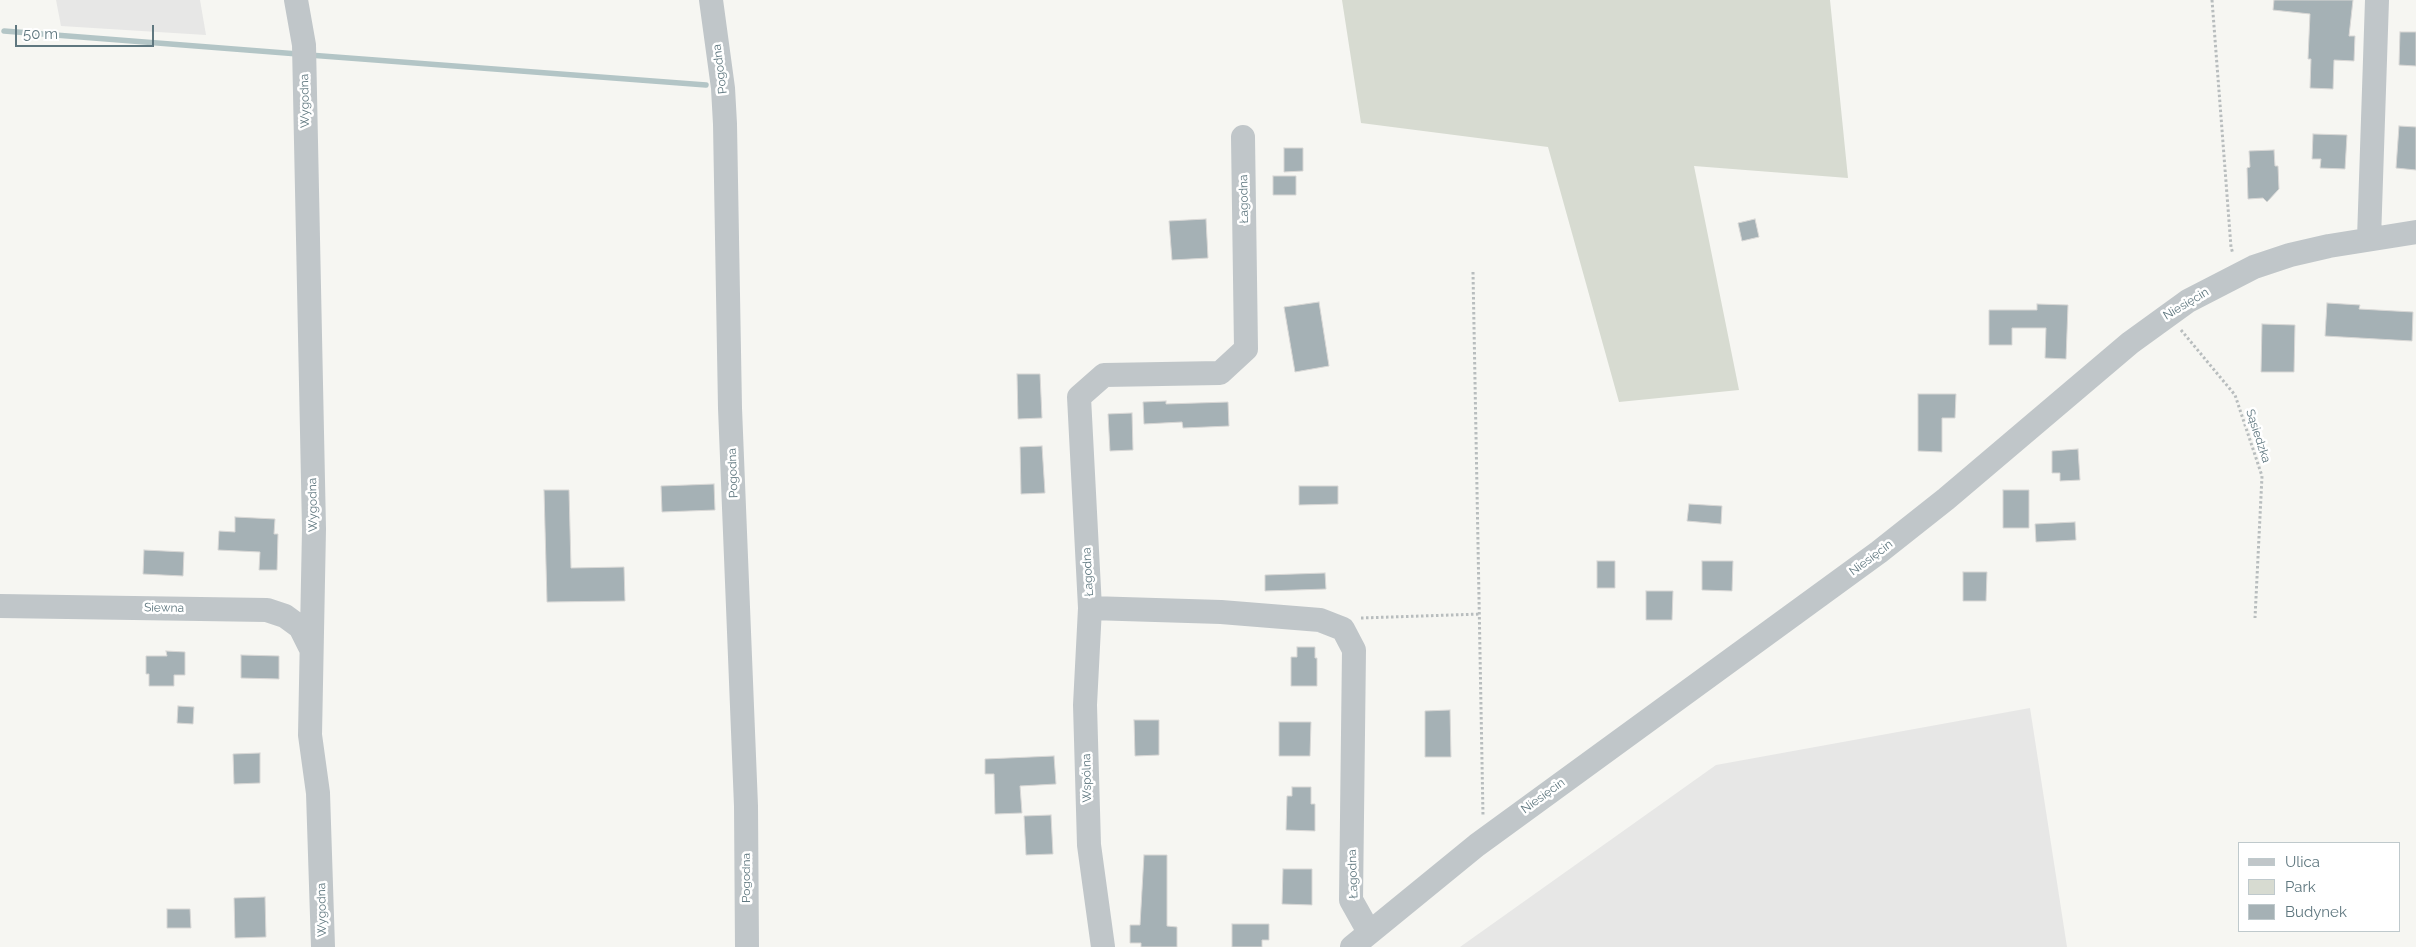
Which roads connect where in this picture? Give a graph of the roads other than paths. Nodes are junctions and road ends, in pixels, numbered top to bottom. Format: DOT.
graph roads {
  1 [pos="296,0"];
  2 [pos="710,0"];
  3 [pos="2378,0"];
  4 [pos="1243,137"];
  5 [pos="2416,232"];
  6 [pos="2369,239"];
  7 [pos="0,606"];
  8 [pos="1090,608"];
  9 [pos="311,648"];
  10 [pos="1360,940"];
  11 [pos="323,947"];
  12 [pos="747,947"];
  13 [pos="1103,947"];
  1 -- 9 [label="street, Wygodna"];
  2 -- 12 [label="street, Pogodna"];
  3 -- 6 [label="street"];
  4 -- 8 [label="street, Łagodna"];
  5 -- 6 [label="street, Niesięcin"];
  6 -- 10 [label="street, Niesięcin"];
  7 -- 9 [label="street, Siewna"];
  8 -- 10 [label="street, Łagodna"];
  8 -- 13 [label="street, Wspólna"];
  9 -- 11 [label="street, Wygodna"];
}
